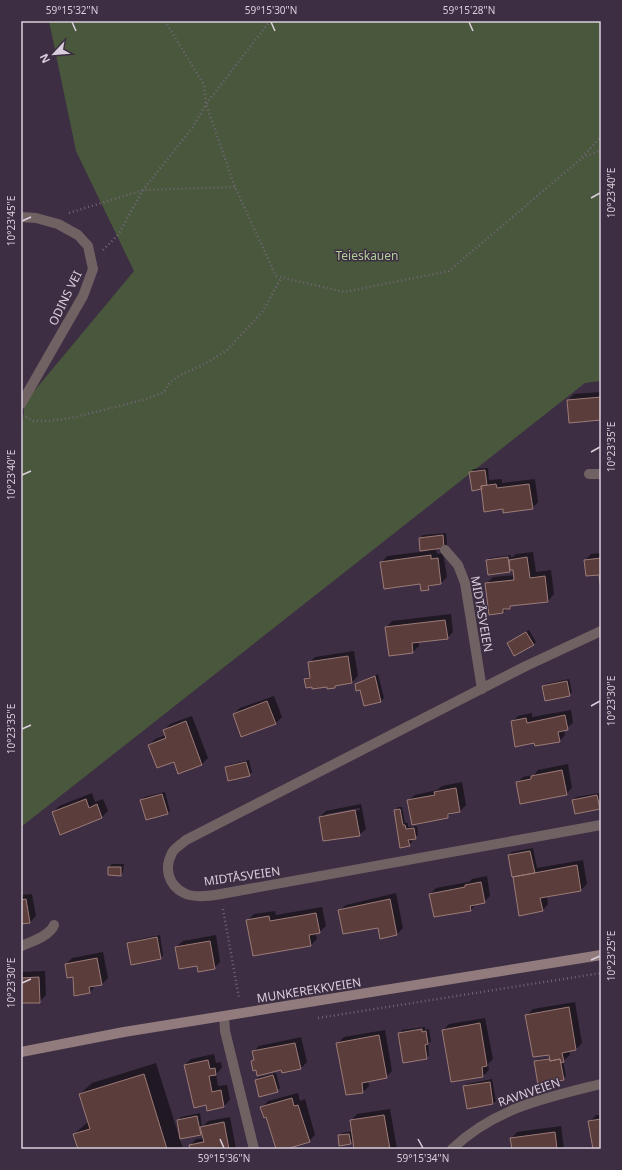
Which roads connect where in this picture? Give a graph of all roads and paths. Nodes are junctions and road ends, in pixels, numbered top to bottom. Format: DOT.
graph roads {
  1 [pos="165,21"];
  2 [pos="270,21"];
  3 [pos="206,104"];
  4 [pos="601,137"];
  5 [pos="601,150"];
  6 [pos="582,158"];
  7 [pos="235,187"];
  8 [pos="143,190"];
  9 [pos="21,217"];
  10 [pos="44,220"];
  11 [pos="92,258"];
  12 [pos="281,278"];
  13 [pos="21,404"];
  14 [pos="21,414"];
  15 [pos="589,474"];
  16 [pos="601,474"];
  17 [pos="445,550"];
  18 [pos="601,631"];
  19 [pos="482,689"];
  20 [pos="601,825"];
  21 [pos="221,894"];
  22 [pos="54,925"];
  23 [pos="21,946"];
  24 [pos="601,955"];
  25 [pos="601,973"];
  26 [pos="241,1013"];
  27 [pos="224,1016"];
  28 [pos="318,1018"];
  29 [pos="21,1052"];
  30 [pos="601,1084"];
  31 [pos="254,1149"];
  32 [pos="452,1149"];
  1 -- 3 [label="path"];
  2 -- 3 [label="path"];
  3 -- 7 [label="path"];
  3 -- 8 [label="path"];
  4 -- 6 [label="path"];
  5 -- 6 [label="path"];
  6 -- 12 [label="path"];
  7 -- 8 [label="path"];
  7 -- 12 [label="path"];
  8 -- 10 [label="path"];
  8 -- 11 [label="path"];
  9 -- 10 [label="street, ODINS VEI"];
  10 -- 11 [label="street, ODINS VEI"];
  11 -- 13 [label="street, ODINS VEI"];
  12 -- 14 [label="path"];
  15 -- 16 [label="street"];
  17 -- 19 [label="street, MIDTÅSVEIEN"];
  18 -- 19 [label="street, MIDTÅSVEIEN"];
  19 -- 21 [label="street, MIDTÅSVEIEN"];
  20 -- 21 [label="street, MIDTÅSVEIEN"];
  21 -- 26 [label="path"];
  22 -- 23 [label="street"];
  24 -- 26 [label="main road, MUNKEREKKVEIEN"];
  25 -- 28 [label="path"];
  26 -- 27 [label="main road, MUNKEREKKVEIEN"];
  27 -- 29 [label="main road, MUNKEREKKVEIEN"];
  27 -- 31 [label="street"];
  30 -- 32 [label="street, RAVNVEIEN"];
}
